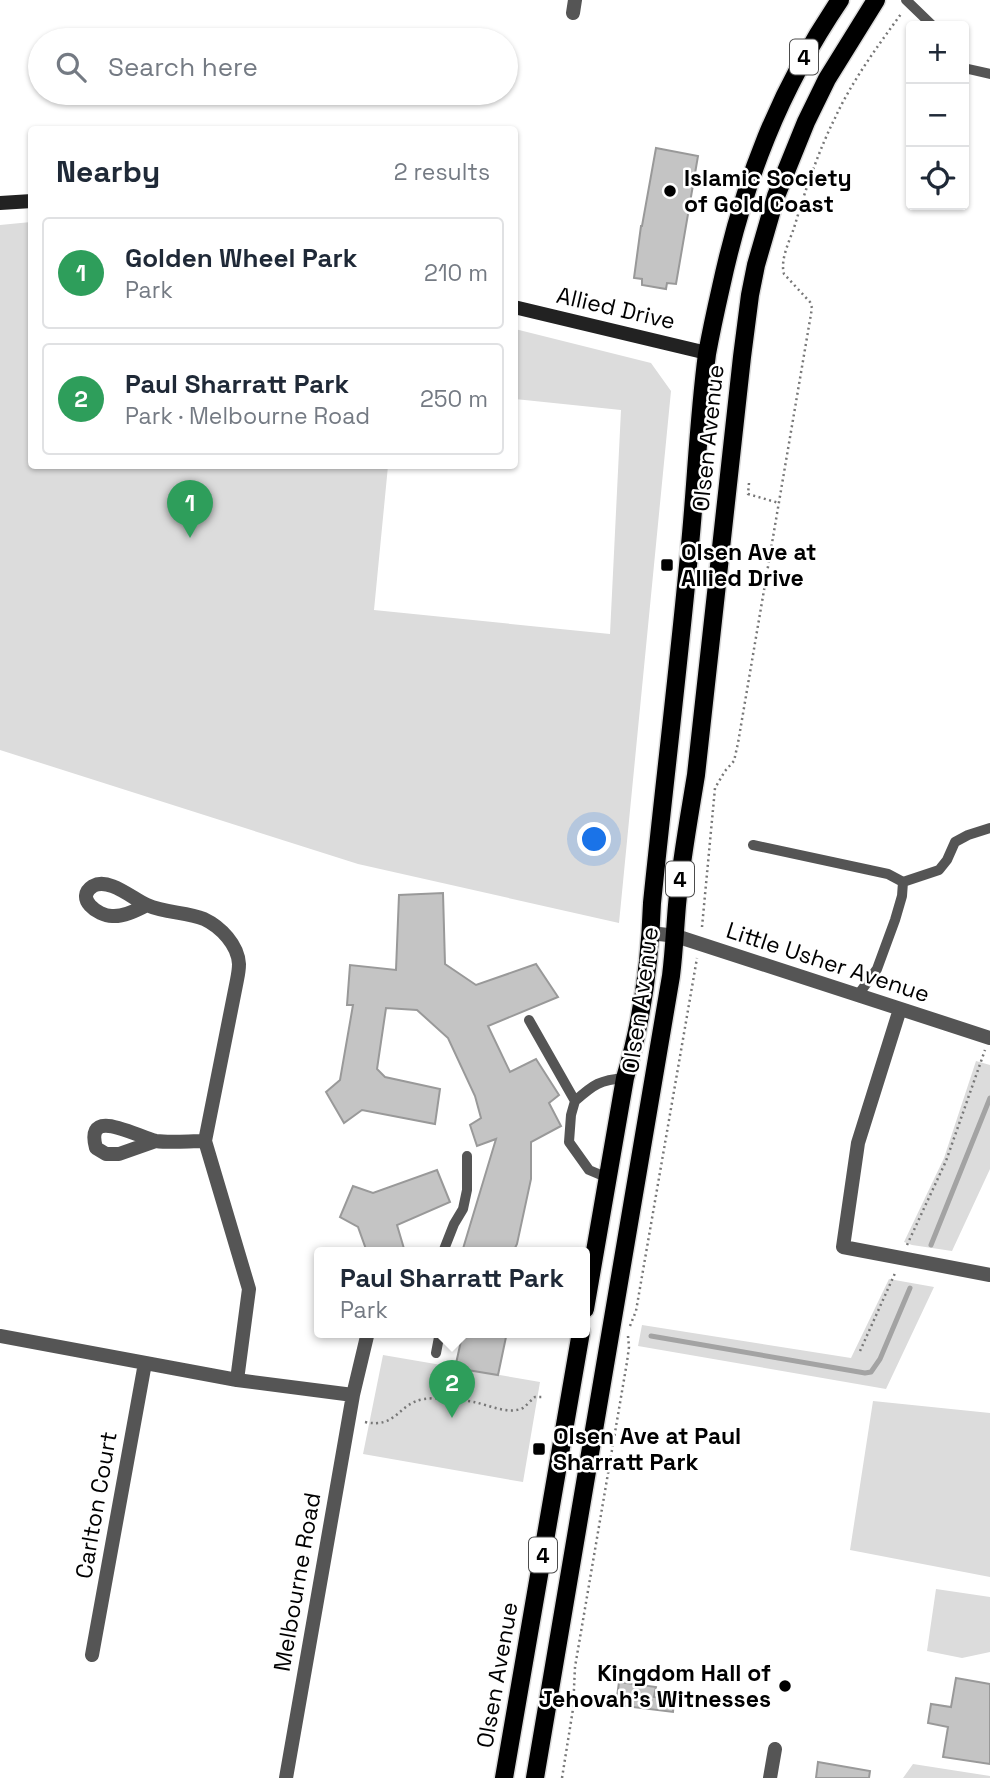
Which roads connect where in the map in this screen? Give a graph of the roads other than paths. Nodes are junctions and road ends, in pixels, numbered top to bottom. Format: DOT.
graph roads {
  1 [pos="840,0"];
  2 [pos="876,0"];
  3 [pos="908,1"];
  4 [pos="928,21"];
  5 [pos="969,69"];
  6 [pos="990,74"];
  7 [pos="28,201"];
  8 [pos="0,204"];
  9 [pos="518,308"];
  10 [pos="707,353"];
  11 [pos="990,828"];
  12 [pos="753,845"];
  13 [pos="903,882"];
  14 [pos="147,905"];
  15 [pos="651,933"];
  16 [pos="676,936"];
  17 [pos="858,995"];
  18 [pos="900,1009"];
  19 [pos="530,1020"];
  20 [pos="990,1038"];
  21 [pos="625,1078"];
  22 [pos="575,1101"];
  23 [pos="156,1141"];
  24 [pos="205,1141"];
  25 [pos="467,1156"];
  26 [pos="607,1178"];
  27 [pos="445,1247"];
  28 [pos="990,1275"];
  29 [pos="590,1279"];
  30 [pos="0,1336"];
  31 [pos="367,1338"];
  32 [pos="439,1338"];
  33 [pos="580,1338"];
  34 [pos="436,1353"];
  35 [pos="145,1363"];
  36 [pos="237,1380"];
  37 [pos="353,1395"];
  38 [pos="92,1655"];
  39 [pos="775,1749"];
  40 [pos="286,1778"];
  41 [pos="504,1778"];
  42 [pos="535,1778"];
  43 [pos="770,1778"];
  1 -- 10 [label="main road, Olsen Avenue / 4"];
  2 -- 16 [label="main road, Olsen Avenue / 4"];
  3 -- 4 [label="lane"];
  5 -- 6 [label="lane"];
  7 -- 8 [label="street"];
  9 -- 10 [label="street, Allied Drive"];
  10 -- 15 [label="main road, Olsen Avenue / 4"];
  11 -- 13 [label="lane"];
  12 -- 13 [label="lane"];
  13 -- 17 [label="lane"];
  14 -- 24 [label="street"];
  15 -- 16 [label="street, Little Usher Avenue"];
  15 -- 21 [label="main road, Olsen Avenue / 4"];
  16 -- 17 [label="street, Little Usher Avenue"];
  16 -- 42 [label="main road, Olsen Avenue / 4"];
  17 -- 18 [label="street, Little Usher Avenue"];
  18 -- 20 [label="street, Little Usher Avenue"];
  18 -- 28 [label="street"];
  19 -- 22 [label="lane"];
  21 -- 22 [label="lane"];
  21 -- 26 [label="main road, Olsen Avenue / 4"];
  22 -- 26 [label="lane"];
  23 -- 24 [label="street"];
  24 -- 36 [label="street"];
  25 -- 27 [label="lane"];
  26 -- 29 [label="main road, Olsen Avenue / 4"];
  30 -- 35 [label="street"];
  31 -- 37 [label="street, Melbourne Road"];
  32 -- 34 [label="lane"];
  33 -- 41 [label="main road, Olsen Avenue / 4"];
  35 -- 36 [label="street"];
  35 -- 38 [label="street, Carlton Court"];
  36 -- 37 [label="street"];
  37 -- 40 [label="street, Melbourne Road"];
  39 -- 43 [label="street"];
}
